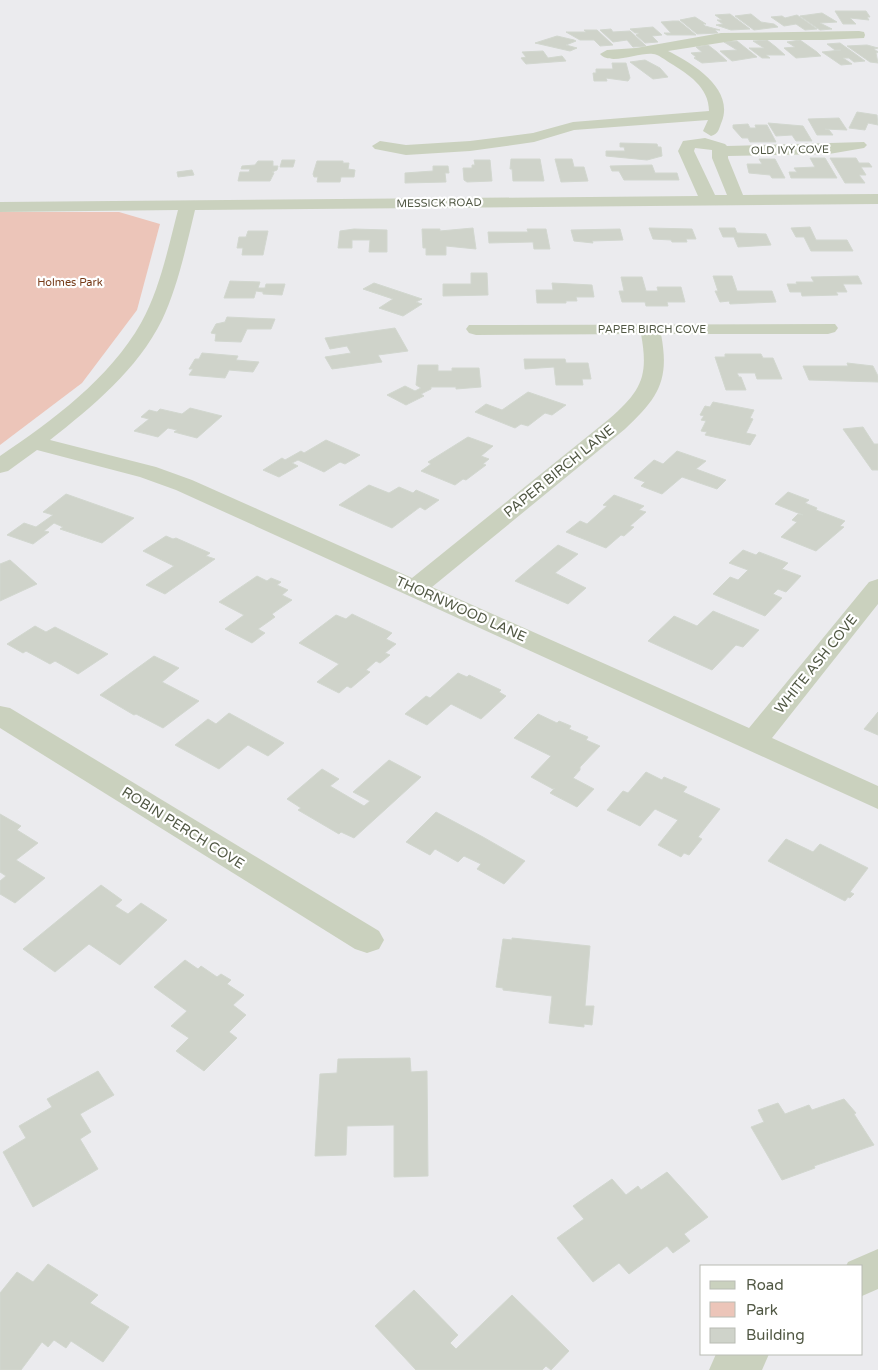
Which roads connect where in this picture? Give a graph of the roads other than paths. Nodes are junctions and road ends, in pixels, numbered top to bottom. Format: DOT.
graph roads {
  1 [pos="859,35"];
  2 [pos="658,51"];
  3 [pos="607,54"];
  4 [pos="717,114"];
  5 [pos="705,143"];
  6 [pos="859,145"];
  7 [pos="380,146"];
  8 [pos="721,151"];
  9 [pos="878,199"];
  10 [pos="737,200"];
  11 [pos="709,201"];
  12 [pos="188,206"];
  13 [pos="0,207"];
  14 [pos="828,328"];
  15 [pos="476,329"];
  16 [pos="650,329"];
  17 [pos="34,444"];
  18 [pos="0,466"];
  19 [pos="878,587"];
  20 [pos="416,588"];
  21 [pos="0,715"];
  22 [pos="754,740"];
  23 [pos="878,798"];
  24 [pos="366,940"];
  25 [pos="878,1269"];
  26 [pos="863,1276"];
  27 [pos="747,1355"];
  28 [pos="730,1370"];
  1 -- 2 [label="street"];
  2 -- 3 [label="street"];
  2 -- 4 [label="street"];
  4 -- 5 [label="street"];
  4 -- 7 [label="street"];
  5 -- 8 [label="street"];
  5 -- 11 [label="street"];
  6 -- 8 [label="street, OLD IVY COVE"];
  8 -- 10 [label="street"];
  9 -- 10 [label="street, MESSICK ROAD"];
  10 -- 11 [label="street, MESSICK ROAD"];
  11 -- 12 [label="street, MESSICK ROAD"];
  12 -- 13 [label="street, MESSICK ROAD"];
  12 -- 17 [label="street"];
  14 -- 16 [label="street, PAPER BIRCH COVE"];
  15 -- 16 [label="street, PAPER BIRCH COVE"];
  16 -- 20 [label="street, PAPER BIRCH LANE"];
  17 -- 18 [label="street"];
  17 -- 20 [label="street, THORNWOOD LANE"];
  19 -- 22 [label="street, WHITE ASH COVE"];
  20 -- 22 [label="street, THORNWOOD LANE"];
  21 -- 24 [label="street, ROBIN PERCH COVE"];
  22 -- 23 [label="street, THORNWOOD LANE"];
  25 -- 26 [label="street"];
  27 -- 28 [label="street"];
}
